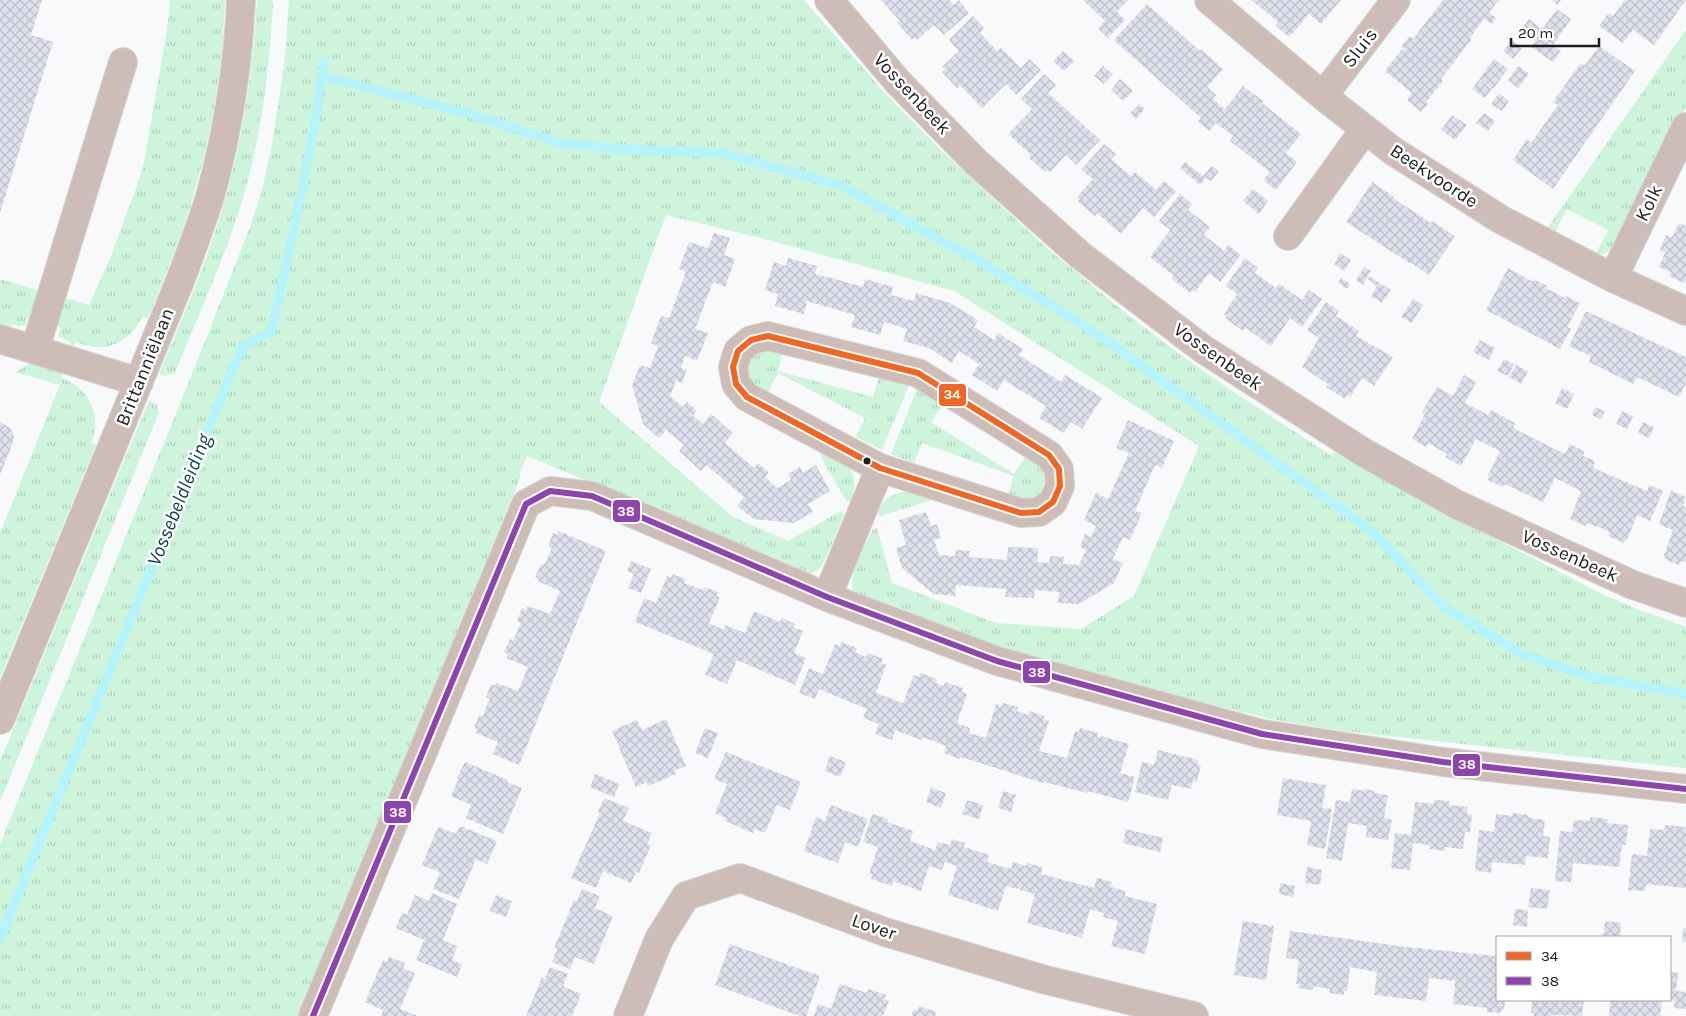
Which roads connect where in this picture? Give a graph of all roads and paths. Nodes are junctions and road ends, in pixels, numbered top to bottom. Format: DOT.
graph roads {
  1 [pos="240,0"];
  2 [pos="829,0"];
  3 [pos="1209,0"];
  4 [pos="1396,0"];
  5 [pos="123,62"];
  6 [pos="1323,96"];
  7 [pos="1686,127"];
  8 [pos="1365,129"];
  9 [pos="1288,236"];
  10 [pos="1613,278"];
  11 [pos="1686,311"];
  12 [pos="0,339"];
  13 [pos="35,349"];
  14 [pos="139,382"];
  15 [pos="880,468"];
  16 [pos="827,597"];
  17 [pos="1686,603"];
  18 [pos="0,720"];
  19 [pos="1686,789"];
  20 [pos="1184,1015"];
  21 [pos="313,1016"];
  22 [pos="628,1016"];
  1 -- 14 [label="street, Brittanniëlaan"];
  2 -- 17 [label="street, Vossenbeek"];
  3 -- 6 [label="street, Beekvoorde"];
  4 -- 6 [label="street, Sluis"];
  5 -- 13 [label="street"];
  6 -- 8 [label="street, Beekvoorde"];
  7 -- 10 [label="street, Kolk"];
  8 -- 9 [label="street"];
  8 -- 10 [label="street, Beekvoorde"];
  10 -- 11 [label="street, Beekvoorde"];
  12 -- 13 [label="street"];
  13 -- 14 [label="street"];
  14 -- 18 [label="street, Brittanniëlaan"];
  15 -- 15 [label="street"];
  15 -- 16 [label="street"];
  16 -- 19 [label="street"];
  16 -- 21 [label="street"];
  20 -- 22 [label="street, Lover"];
}
